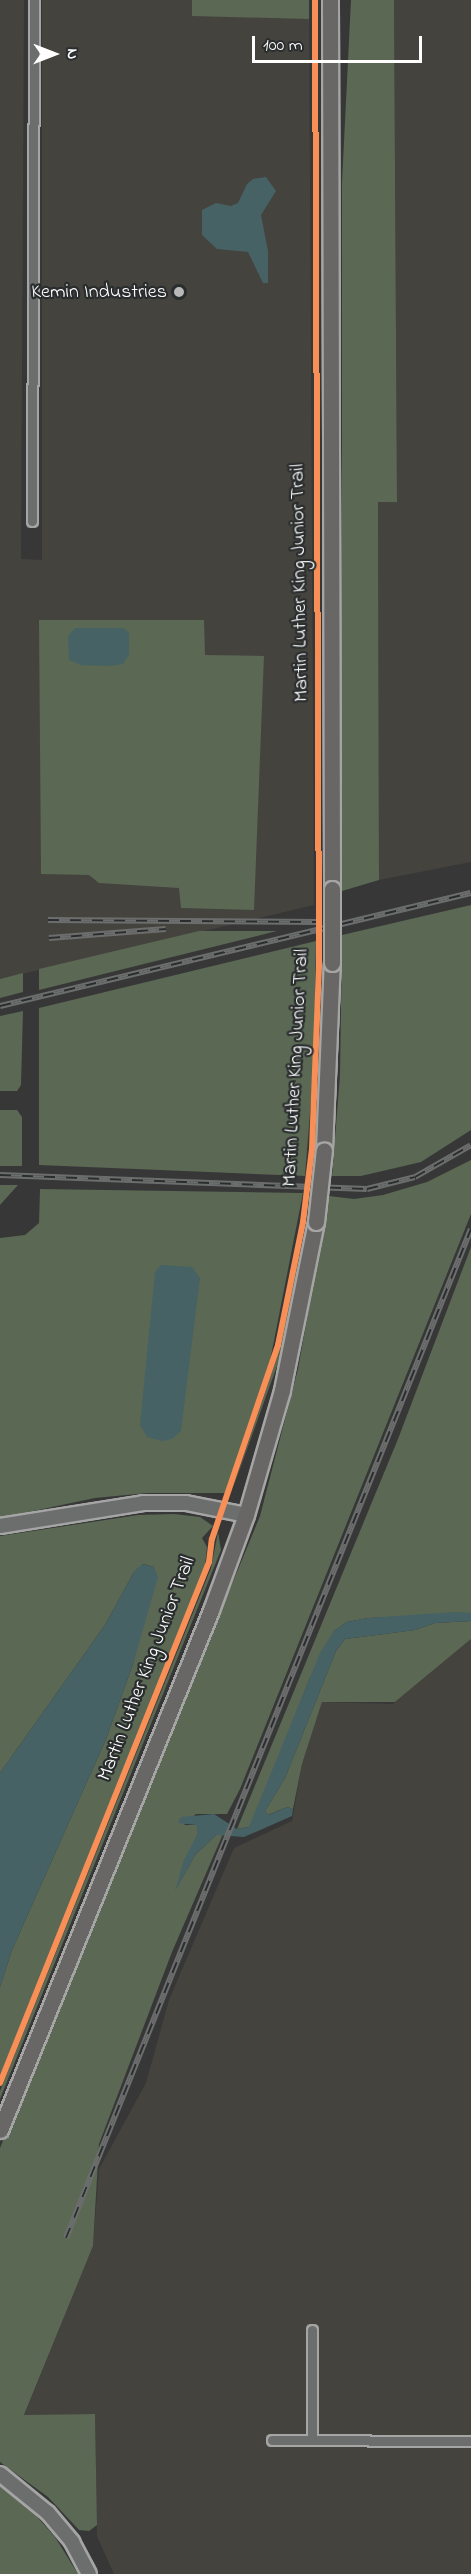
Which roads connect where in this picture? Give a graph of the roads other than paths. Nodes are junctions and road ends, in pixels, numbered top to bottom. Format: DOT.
graph roads {
  1 [pos="34,0"];
  2 [pos="330,0"];
  3 [pos="32,521"];
  4 [pos="246,1515"];
  5 [pos="0,1526"];
  6 [pos="0,2130"];
  7 [pos="312,2330"];
  8 [pos="272,2440"];
  9 [pos="312,2440"];
  10 [pos="471,2441"];
  11 [pos="0,2474"];
  12 [pos="89,2574"];
  1 -- 3 [label="street"];
  2 -- 4 [label="main road, bridge"];
  4 -- 5 [label="street"];
  4 -- 6 [label="main road"];
  7 -- 9 [label="street"];
  8 -- 9 [label="street"];
  9 -- 10 [label="street"];
  11 -- 12 [label="street"];
}
